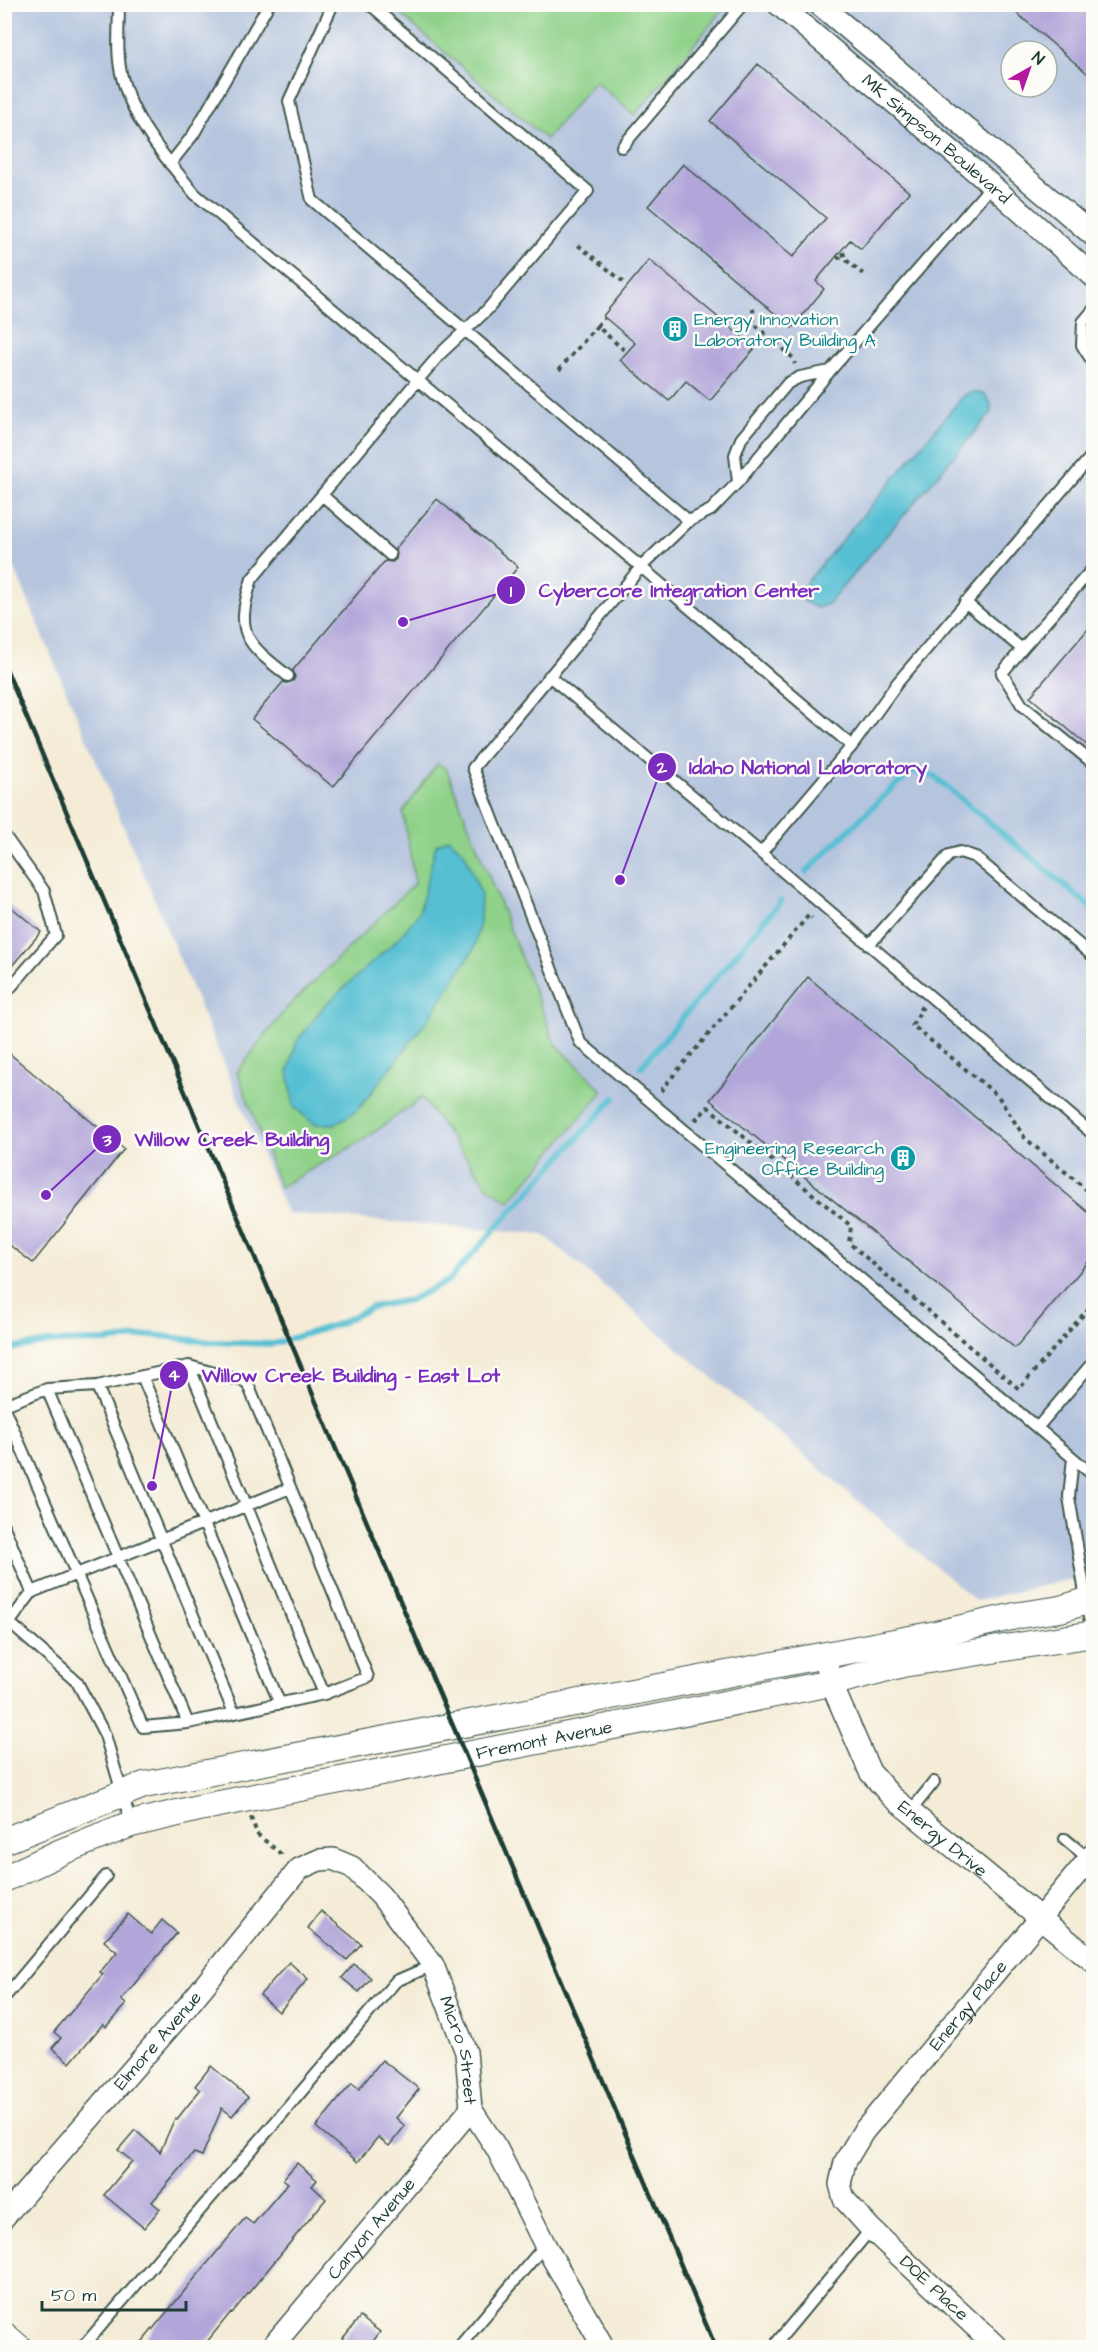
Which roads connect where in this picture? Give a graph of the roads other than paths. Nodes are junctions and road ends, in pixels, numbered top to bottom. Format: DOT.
graph roads {
  1 [pos="119,4"];
  2 [pos="269,4"];
  3 [pos="333,4"];
  4 [pos="366,4"];
  5 [pos="743,4"];
  6 [pos="777,4"];
  7 [pos="819,4"];
  8 [pos="622,147"];
  9 [pos="170,164"];
  10 [pos="991,186"];
  11 [pos="1094,236"];
  12 [pos="1094,277"];
  13 [pos="1094,309"];
  14 [pos="465,331"];
  15 [pos="1094,364"];
  16 [pos="830,371"];
  17 [pos="417,381"];
  18 [pos="1094,453"];
  19 [pos="738,482"];
  20 [pos="322,495"];
  21 [pos="689,520"];
  22 [pos="390,555"];
  23 [pos="641,567"];
  24 [pos="1094,567"];
  25 [pos="966,602"];
  26 [pos="1022,650"];
  27 [pos="288,676"];
  28 [pos="549,676"];
  29 [pos="852,746"];
  30 [pos="1094,764"];
  31 [pos="4,835"];
  32 [pos="760,853"];
  33 [pos="869,945"];
  34 [pos="1094,957"];
  35 [pos="4,995"];
  36 [pos="1094,1135"];
  37 [pos="1094,1361"];
  38 [pos="189,1366"];
  39 [pos="142,1376"];
  40 [pos="97,1386"];
  41 [pos="47,1389"];
  42 [pos="4,1406"];
  43 [pos="1037,1428"];
  44 [pos="1073,1458"];
  45 [pos="1094,1476"];
  46 [pos="290,1488"];
  47 [pos="246,1504"];
  48 [pos="203,1522"];
  49 [pos="4,1527"];
  50 [pos="161,1539"];
  51 [pos="118,1556"];
  52 [pos="76,1573"];
  53 [pos="32,1592"];
  54 [pos="1090,1600"];
  55 [pos="7,1620"];
  56 [pos="1093,1635"];
  57 [pos="824,1654"];
  58 [pos="831,1683"];
  59 [pos="324,1694"];
  60 [pos="280,1704"];
  61 [pos="234,1713"];
  62 [pos="188,1723"];
  63 [pos="934,1782"];
  64 [pos="120,1794"];
  65 [pos="910,1812"];
  66 [pos="131,1824"];
  67 [pos="1065,1839"];
  68 [pos="4,1841"];
  69 [pos="1091,1856"];
  70 [pos="310,1864"];
  71 [pos="106,1876"];
  72 [pos="4,1879"];
  73 [pos="1040,1918"];
  74 [pos="1094,1962"];
  75 [pos="432,1965"];
  76 [pos="4,1998"];
  77 [pos="471,2109"];
  78 [pos="845,2162"];
  79 [pos="4,2217"];
  80 [pos="871,2229"];
  81 [pos="544,2245"];
  82 [pos="4,2336"];
  83 [pos="19,2348"];
  84 [pos="82,2348"];
  85 [pos="271,2348"];
  86 [pos="458,2348"];
  87 [pos="604,2348"];
  88 [pos="781,2348"];
  89 [pos="998,2348"];
  1 -- 9 [label="lane"];
  2 -- 9 [label="lane"];
  3 -- 14 [label="lane"];
  4 -- 14 [label="lane"];
  5 -- 8 [label="lane"];
  6 -- 10 [label="street, MK Simpson Boulevard"];
  7 -- 11 [label="street, MK Simpson Boulevard"];
  9 -- 17 [label="lane"];
  10 -- 12 [label="street, MK Simpson Boulevard"];
  10 -- 16 [label="lane"];
  13 -- 15 [label="lane"];
  14 -- 17 [label="lane"];
  14 -- 21 [label="lane"];
  16 -- 19 [label="lane"];
  16 -- 19 [label="lane"];
  17 -- 20 [label="lane"];
  17 -- 23 [label="lane"];
  18 -- 25 [label="lane"];
  19 -- 21 [label="lane"];
  20 -- 22 [label="lane"];
  20 -- 27 [label="lane"];
  21 -- 23 [label="lane"];
  23 -- 28 [label="lane"];
  23 -- 29 [label="lane"];
  24 -- 26 [label="lane"];
  25 -- 26 [label="lane"];
  25 -- 29 [label="lane"];
  26 -- 30 [label="lane"];
  28 -- 32 [label="lane"];
  28 -- 43 [label="lane"];
  29 -- 32 [label="lane"];
  31 -- 35 [label="lane"];
  32 -- 33 [label="lane"];
  33 -- 34 [label="lane"];
  33 -- 36 [label="lane"];
  37 -- 43 [label="lane"];
  38 -- 39 [label="lane"];
  38 -- 46 [label="lane"];
  38 -- 47 [label="lane"];
  39 -- 40 [label="lane"];
  39 -- 48 [label="lane"];
  40 -- 41 [label="lane"];
  40 -- 50 [label="lane"];
  41 -- 42 [label="lane"];
  41 -- 51 [label="lane"];
  42 -- 52 [label="lane"];
  43 -- 44 [label="lane"];
  44 -- 45 [label="lane"];
  44 -- 54 [label="lane"];
  46 -- 47 [label="lane"];
  46 -- 59 [label="lane"];
  47 -- 48 [label="lane"];
  47 -- 59 [label="lane"];
  48 -- 50 [label="lane"];
  48 -- 60 [label="lane"];
  49 -- 53 [label="lane"];
  50 -- 51 [label="lane"];
  50 -- 61 [label="lane"];
  51 -- 52 [label="lane"];
  51 -- 62 [label="lane"];
  52 -- 53 [label="lane"];
  52 -- 62 [label="lane"];
  53 -- 55 [label="lane"];
  54 -- 56 [label="lane"];
  54 -- 57 [label="street, Fremont Avenue"];
  55 -- 64 [label="lane"];
  56 -- 58 [label="street, Fremont Avenue"];
  57 -- 58 [label="street, Energy Drive"];
  57 -- 64 [label="street, Fremont Avenue"];
  58 -- 65 [label="street, Energy Drive"];
  58 -- 66 [label="street, Fremont Avenue"];
  59 -- 60 [label="lane"];
  60 -- 61 [label="lane"];
  61 -- 62 [label="lane"];
  63 -- 65 [label="lane"];
  64 -- 66 [label="lane"];
  64 -- 68 [label="street, Fremont Avenue"];
  65 -- 73 [label="street, Energy Drive"];
  66 -- 72 [label="street, Fremont Avenue"];
  67 -- 69 [label="lane"];
  69 -- 73 [label="street, Energy Place"];
  70 -- 75 [label="street, Micro Street"];
  70 -- 79 [label="street, Elmore Avenue"];
  71 -- 76 [label="lane"];
  73 -- 74 [label="street, Energy Drive"];
  73 -- 78 [label="street, Energy Place"];
  75 -- 77 [label="street, Micro Street"];
  75 -- 84 [label="lane"];
  77 -- 81 [label="street, Micro Street"];
  77 -- 85 [label="street, Canyon Avenue"];
  78 -- 80 [label="street, DOE Place"];
  80 -- 88 [label="lane"];
  80 -- 89 [label="street, DOE Place"];
  81 -- 86 [label="lane"];
  81 -- 87 [label="street, Micro Street"];
  82 -- 83 [label="street"];
}
